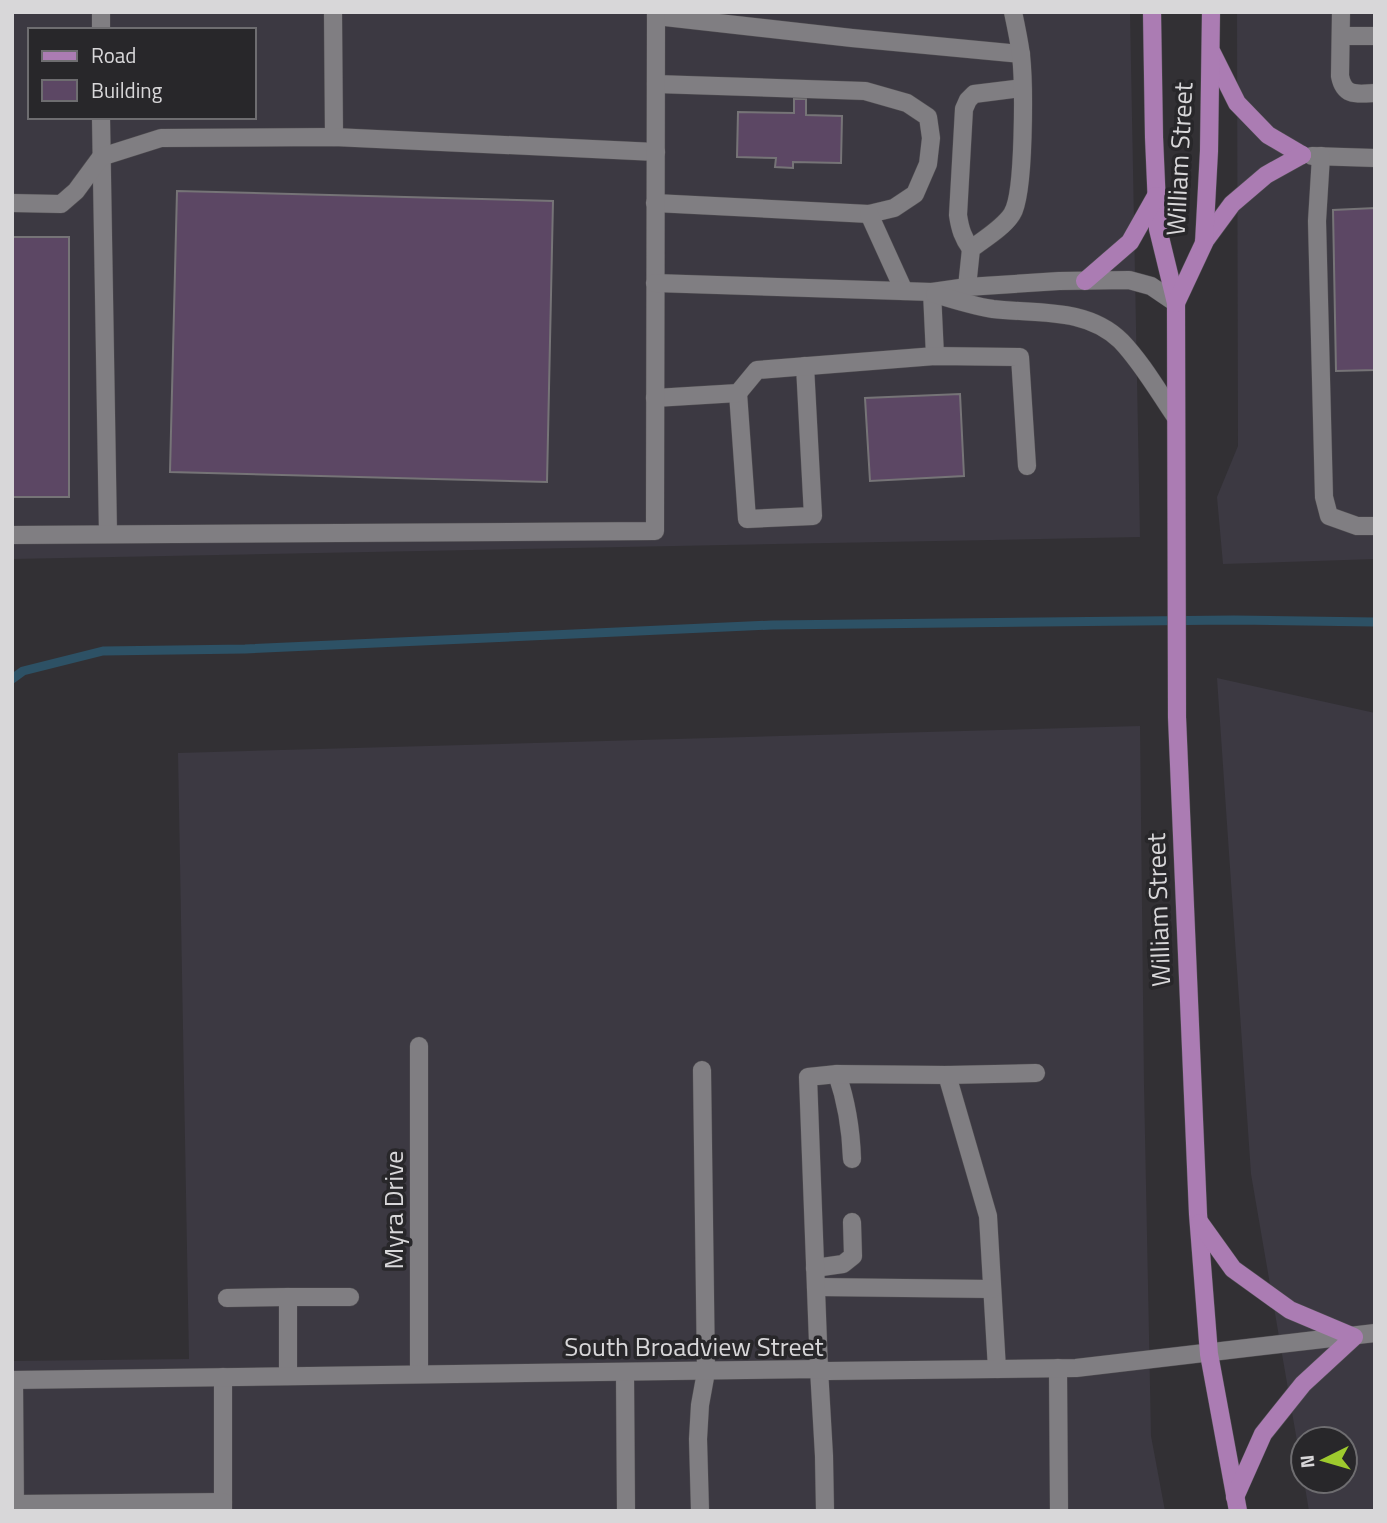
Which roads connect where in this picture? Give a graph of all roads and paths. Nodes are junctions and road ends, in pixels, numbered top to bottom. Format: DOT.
graph roads {
  1 [pos="333,12"];
  2 [pos="1013,12"];
  3 [pos="1153,12"];
  4 [pos="1211,12"];
  5 [pos="1341,12"];
  6 [pos="656,14"];
  7 [pos="1340,36"];
  8 [pos="1375,36"];
  9 [pos="1210,50"];
  10 [pos="1021,54"];
  11 [pos="656,84"];
  12 [pos="1022,88"];
  13 [pos="1375,93"];
  14 [pos="101,119"];
  15 [pos="334,137"];
  16 [pos="656,152"];
  17 [pos="1302,155"];
  18 [pos="1321,156"];
  19 [pos="101,157"];
  20 [pos="1375,158"];
  21 [pos="1157,193"];
  22 [pos="12,203"];
  23 [pos="655,203"];
  24 [pos="869,214"];
  25 [pos="1204,243"];
  26 [pos="971,249"];
  27 [pos="1085,281"];
  28 [pos="655,282"];
  29 [pos="967,287"];
  30 [pos="904,291"];
  31 [pos="932,292"];
  32 [pos="1175,303"];
  33 [pos="934,356"];
  34 [pos="805,366"];
  35 [pos="738,394"];
  36 [pos="655,398"];
  37 [pos="1175,416"];
  38 [pos="1027,466"];
  39 [pos="1375,526"];
  40 [pos="108,534"];
  41 [pos="12,535"];
  42 [pos="419,1046"];
  43 [pos="702,1070"];
  44 [pos="1036,1073"];
  45 [pos="837,1074"];
  46 [pos="947,1075"];
  47 [pos="852,1159"];
  48 [pos="852,1222"];
  49 [pos="1199,1222"];
  50 [pos="816,1268"];
  51 [pos="816,1287"];
  52 [pos="992,1289"];
  53 [pos="288,1297"];
  54 [pos="350,1297"];
  55 [pos="227,1298"];
  56 [pos="1375,1333"];
  57 [pos="1354,1336"];
  58 [pos="1209,1354"];
  59 [pos="1058,1368"];
  60 [pos="819,1369"];
  61 [pos="997,1369"];
  62 [pos="706,1372"];
  63 [pos="625,1373"];
  64 [pos="419,1374"];
  65 [pos="288,1376"];
  66 [pos="223,1377"];
  67 [pos="13,1380"];
  68 [pos="1237,1504"];
  69 [pos="223,1506"];
  70 [pos="15,1507"];
  71 [pos="626,1511"];
  72 [pos="700,1511"];
  73 [pos="825,1511"];
  74 [pos="1059,1511"];
  1 -- 15 [label="street"];
  2 -- 10 [label="street"];
  3 -- 21 [label="main road, William Street"];
  4 -- 9 [label="main road, William Street"];
  5 -- 7 [label="street"];
  6 -- 10 [label="street"];
  6 -- 11 [label="street"];
  7 -- 8 [label="street"];
  7 -- 13 [label="street"];
  9 -- 17 [label="main road"];
  9 -- 25 [label="main road, William Street"];
  10 -- 12 [label="street"];
  11 -- 16 [label="street"];
  11 -- 24 [label="street"];
  12 -- 26 [label="street"];
  12 -- 26 [label="street"];
  14 -- 19 [label="street"];
  15 -- 16 [label="street"];
  15 -- 19 [label="street"];
  16 -- 23 [label="street"];
  17 -- 18 [label="street"];
  17 -- 25 [label="main road"];
  18 -- 20 [label="street"];
  18 -- 39 [label="street"];
  19 -- 22 [label="street"];
  19 -- 40 [label="street"];
  21 -- 27 [label="main road"];
  21 -- 32 [label="main road, William Street"];
  23 -- 24 [label="street"];
  23 -- 28 [label="street"];
  24 -- 30 [label="street"];
  25 -- 32 [label="main road, William Street"];
  26 -- 29 [label="street"];
  27 -- 29 [label="street"];
  27 -- 32 [label="street"];
  28 -- 30 [label="street"];
  28 -- 36 [label="street"];
  29 -- 31 [label="street"];
  30 -- 31 [label="street"];
  31 -- 33 [label="street"];
  31 -- 37 [label="street"];
  32 -- 37 [label="main road, William Street"];
  33 -- 34 [label="street"];
  33 -- 38 [label="street"];
  34 -- 35 [label="street"];
  34 -- 35 [label="street"];
  35 -- 36 [label="street"];
  36 -- 40 [label="street"];
  37 -- 49 [label="main road, William Street"];
  40 -- 41 [label="street"];
  42 -- 64 [label="street, Myra Drive"];
  43 -- 62 [label="street"];
  44 -- 46 [label="street"];
  45 -- 46 [label="street"];
  45 -- 47 [label="street"];
  45 -- 50 [label="street"];
  46 -- 52 [label="street"];
  48 -- 50 [label="street"];
  49 -- 57 [label="main road"];
  49 -- 58 [label="main road, William Street"];
  50 -- 51 [label="street"];
  51 -- 52 [label="street"];
  51 -- 60 [label="street"];
  52 -- 61 [label="street"];
  53 -- 54 [label="street"];
  53 -- 55 [label="street"];
  53 -- 65 [label="street"];
  56 -- 57 [label="street, South Broadview Street"];
  57 -- 58 [label="street, South Broadview Street"];
  57 -- 68 [label="main road"];
  58 -- 59 [label="street, South Broadview Street"];
  58 -- 68 [label="main road, William Street"];
  59 -- 61 [label="street, South Broadview Street"];
  59 -- 74 [label="street"];
  60 -- 61 [label="street, South Broadview Street"];
  60 -- 62 [label="street, South Broadview Street"];
  60 -- 73 [label="street"];
  62 -- 63 [label="street, South Broadview Street"];
  62 -- 72 [label="street"];
  63 -- 64 [label="street, South Broadview Street"];
  63 -- 71 [label="street"];
  64 -- 65 [label="street, South Broadview Street"];
  65 -- 66 [label="street, South Broadview Street"];
  66 -- 67 [label="street, South Broadview Street"];
  66 -- 69 [label="street"];
  67 -- 70 [label="street"];
  69 -- 70 [label="street"];
}
